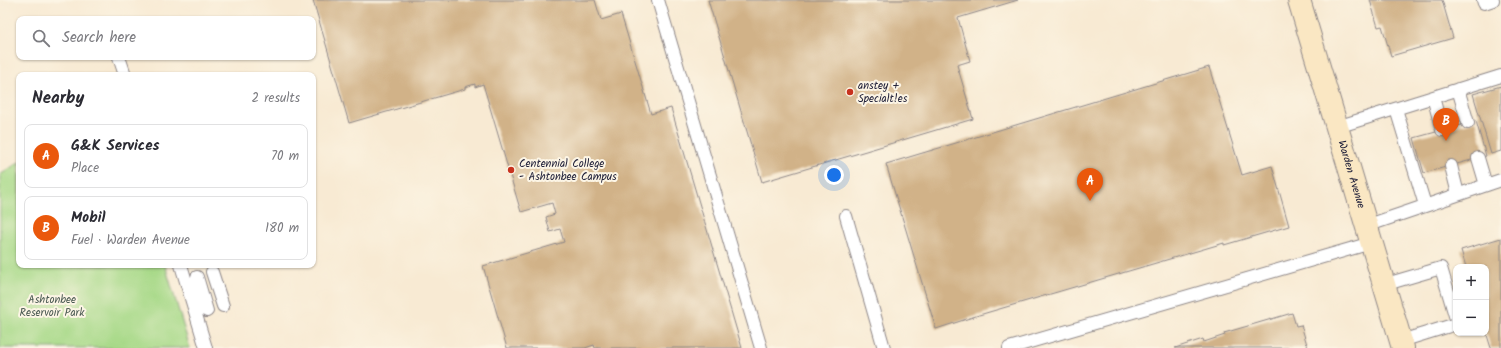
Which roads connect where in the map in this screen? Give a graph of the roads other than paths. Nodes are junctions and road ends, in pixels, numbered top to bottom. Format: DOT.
graph roads {
  1 [pos="658,0"];
  2 [pos="1299,0"];
  3 [pos="1483,0"];
  4 [pos="1493,0"];
  5 [pos="120,60"];
  6 [pos="124,72"];
  7 [pos="1501,76"];
  8 [pos="1458,89"];
  9 [pos="1433,97"];
  10 [pos="1396,109"];
  11 [pos="1468,123"];
  12 [pos="1337,127"];
  13 [pos="1442,130"];
  14 [pos="1478,158"];
  15 [pos="1451,166"];
  16 [pos="1501,180"];
  17 [pos="1486,185"];
  18 [pos="1458,194"];
  19 [pos="1426,205"];
  20 [pos="846,216"];
  21 [pos="1368,234"];
  22 [pos="183,268"];
  23 [pos="212,272"];
  24 [pos="1384,285"];
  25 [pos="223,306"];
  26 [pos="1453,309"];
  27 [pos="1453,325"];
  28 [pos="1402,345"];
  29 [pos="206,348"];
  30 [pos="761,348"];
  31 [pos="884,348"];
  32 [pos="1009,348"];
  1 -- 30 [label="lane"];
  2 -- 12 [label="main road, Warden Avenue"];
  3 -- 4 [label="lane"];
  5 -- 6 [label="lane"];
  7 -- 8 [label="lane"];
  8 -- 9 [label="lane"];
  8 -- 11 [label="lane"];
  9 -- 10 [label="lane"];
  9 -- 13 [label="lane"];
  10 -- 12 [label="lane"];
  10 -- 19 [label="lane"];
  12 -- 21 [label="main road, Warden Avenue"];
  14 -- 17 [label="lane"];
  15 -- 18 [label="lane"];
  16 -- 17 [label="lane"];
  17 -- 18 [label="lane"];
  18 -- 19 [label="lane"];
  19 -- 21 [label="lane"];
  20 -- 31 [label="lane"];
  21 -- 24 [label="main road, Warden Avenue"];
  21 -- 32 [label="lane"];
  22 -- 29 [label="lane"];
  23 -- 25 [label="lane"];
  24 -- 26 [label="lane"];
  24 -- 28 [label="main road, Warden Avenue"];
  27 -- 28 [label="lane"];
}
